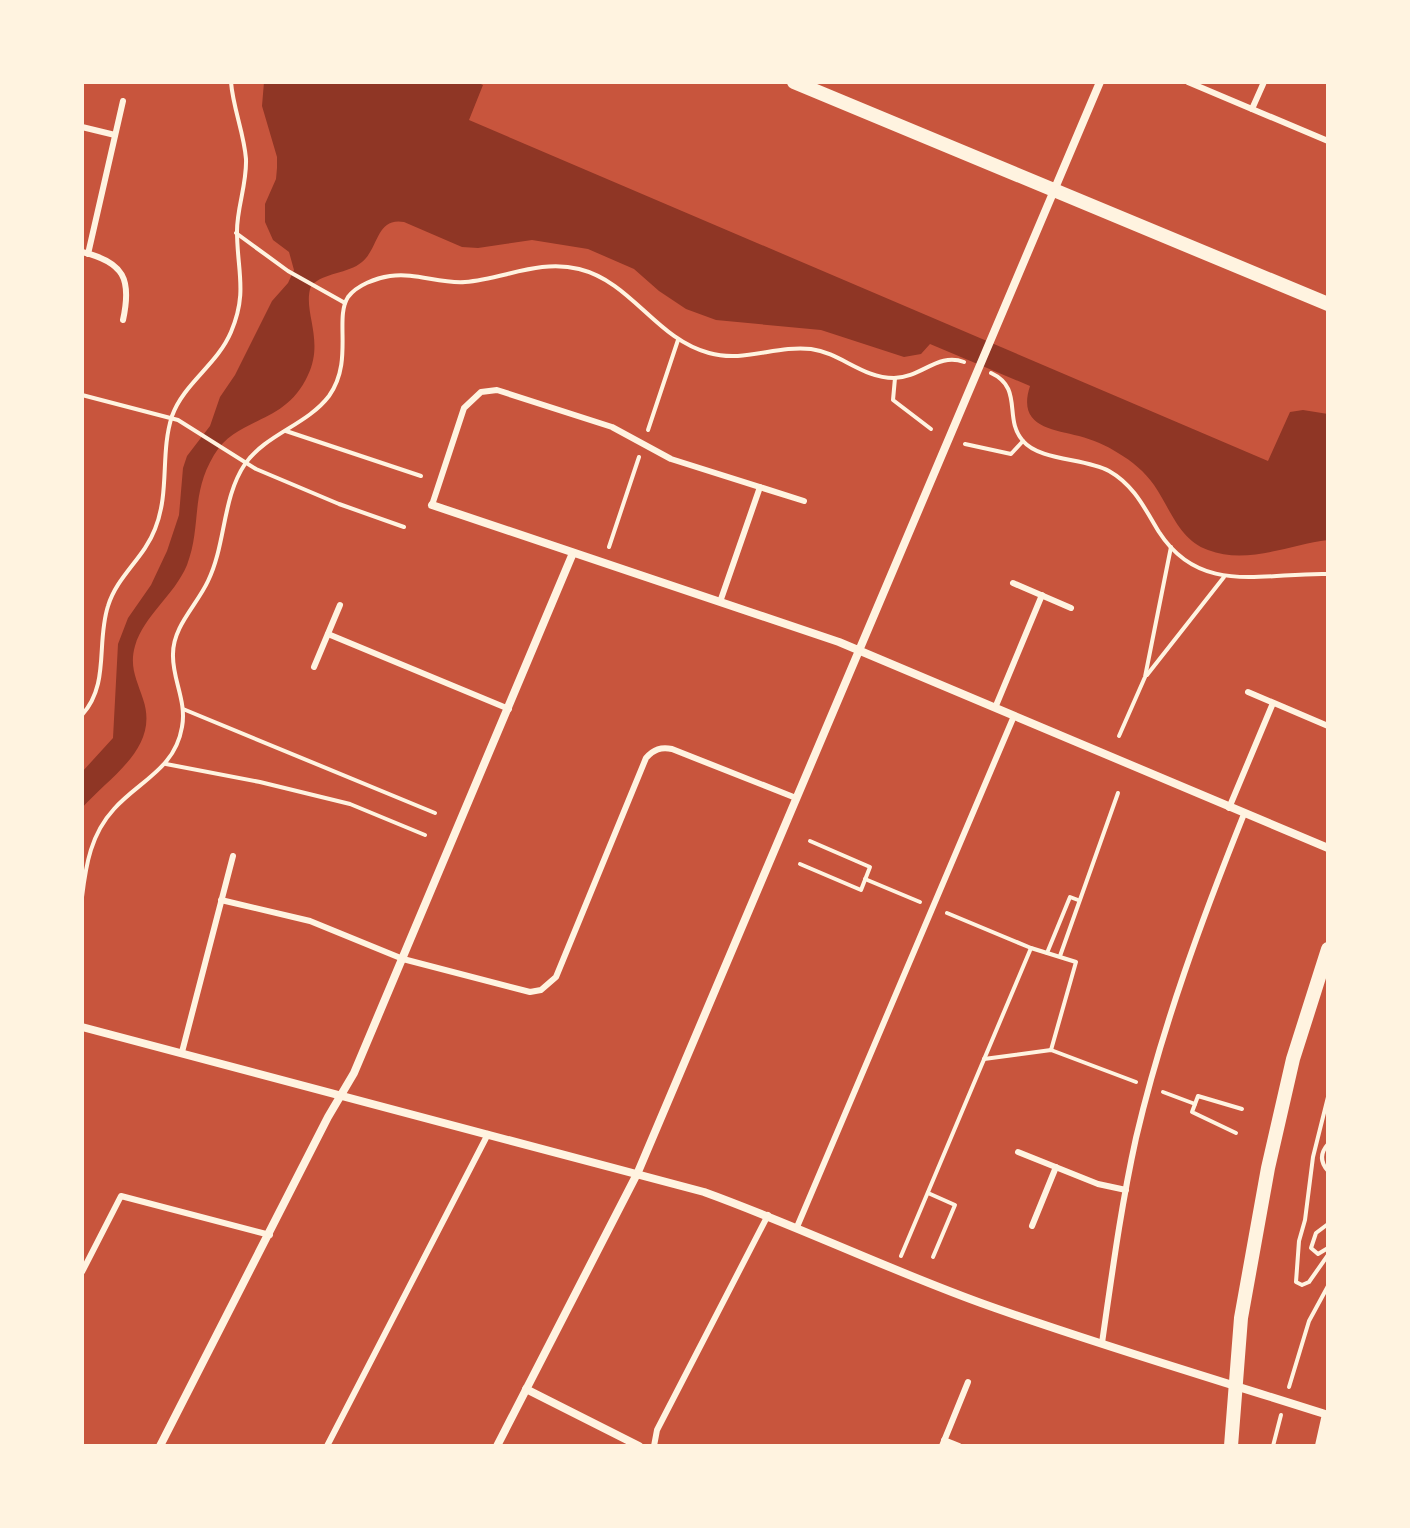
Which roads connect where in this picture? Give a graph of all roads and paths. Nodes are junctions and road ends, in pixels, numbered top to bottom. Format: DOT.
graph roads {
  1 [pos="231,82"];
  2 [pos="794,82"];
  3 [pos="1100,82"];
  4 [pos="1188,82"];
  5 [pos="1264,82"];
  6 [pos="123,101"];
  7 [pos="1252,109"];
  8 [pos="82,127"];
  9 [pos="115,135"];
  10 [pos="1328,141"];
  11 [pos="1055,190"];
  12 [pos="236,233"];
  13 [pos="85,253"];
  14 [pos="346,303"];
  15 [pos="1328,304"];
  16 [pos="123,320"];
  17 [pos="971,365"];
  18 [pos="983,370"];
  19 [pos="895,378"];
  20 [pos="82,395"];
  21 [pos="172,418"];
  22 [pos="931,429"];
  23 [pos="285,431"];
  24 [pos="1023,441"];
  25 [pos="965,444"];
  26 [pos="246,462"];
  27 [pos="421,476"];
  28 [pos="760,487"];
  29 [pos="804,501"];
  30 [pos="432,505"];
  31 [pos="404,527"];
  32 [pos="1171,547"];
  33 [pos="573,553"];
  34 [pos="1328,574"];
  35 [pos="1224,577"];
  36 [pos="1013,583"];
  37 [pos="1042,595"];
  38 [pos="720,602"];
  39 [pos="340,605"];
  40 [pos="1071,608"];
  41 [pos="328,634"];
  42 [pos="859,651"];
  43 [pos="314,667"];
  44 [pos="1145,677"];
  45 [pos="1248,692"];
  46 [pos="1273,703"];
  47 [pos="995,708"];
  48 [pos="183,709"];
  49 [pos="509,709"];
  50 [pos="82,715"];
  51 [pos="1014,716"];
  52 [pos="1328,726"];
  53 [pos="1119,736"];
  54 [pos="166,764"];
  55 [pos="1118,793"];
  56 [pos="796,798"];
  57 [pos="1229,808"];
  58 [pos="435,813"];
  59 [pos="1244,814"];
  60 [pos="425,835"];
  61 [pos="810,841"];
  62 [pos="1328,848"];
  63 [pos="233,856"];
  64 [pos="800,864"];
  65 [pos="865,879"];
  66 [pos="82,897"];
  67 [pos="221,900"];
  68 [pos="1078,900"];
  69 [pos="933,907"];
  70 [pos="1031,948"];
  71 [pos="1328,949"];
  72 [pos="1047,953"];
  73 [pos="1060,957"];
  74 [pos="403,959"];
  75 [pos="82,1027"];
  76 [pos="1051,1050"];
  77 [pos="182,1052"];
  78 [pos="984,1059"];
  79 [pos="1151,1087"];
  80 [pos="342,1094"];
  81 [pos="1328,1097"];
  82 [pos="1195,1104"];
  83 [pos="1242,1109"];
  84 [pos="1236,1133"];
  85 [pos="488,1134"];
  86 [pos="1328,1144"];
  87 [pos="1314,1151"];
  88 [pos="1018,1152"];
  89 [pos="1322,1153"];
  90 [pos="1056,1167"];
  91 [pos="1328,1171"];
  92 [pos="638,1172"];
  93 [pos="1126,1190"];
  94 [pos="928,1193"];
  95 [pos="768,1215"];
  96 [pos="1328,1224"];
  97 [pos="1032,1226"];
  98 [pos="797,1227"];
  99 [pos="270,1235"];
  100 [pos="1328,1248"];
  101 [pos="1328,1255"];
  102 [pos="933,1257"];
  103 [pos="898,1261"];
  104 [pos="82,1272"];
  105 [pos="1328,1286"];
  106 [pos="1102,1343"];
  107 [pos="1292,1377"];
  108 [pos="968,1382"];
  109 [pos="1237,1386"];
  110 [pos="526,1389"];
  111 [pos="1328,1417"];
  112 [pos="1276,1435"];
  113 [pos="943,1443"];
  114 [pos="160,1446"];
  115 [pos="327,1446"];
  116 [pos="497,1446"];
  117 [pos="639,1446"];
  118 [pos="654,1446"];
  119 [pos="959,1446"];
  120 [pos="1231,1446"];
  121 [pos="1273,1446"];
  122 [pos="1322,1446"];
  1 -- 12 [label="path"];
  2 -- 11 [label="street"];
  3 -- 11 [label="street"];
  4 -- 7 [label="lane"];
  5 -- 7 [label="lane"];
  6 -- 9 [label="lane"];
  7 -- 10 [label="lane"];
  8 -- 9 [label="lane"];
  9 -- 13 [label="lane"];
  11 -- 15 [label="street"];
  11 -- 42 [label="street"];
  12 -- 14 [label="path"];
  12 -- 21 [label="path"];
  13 -- 16 [label="lane"];
  14 -- 19 [label="path"];
  14 -- 23 [label="path"];
  17 -- 19 [label="path"];
  18 -- 24 [label="path"];
  19 -- 22 [label="path"];
  20 -- 21 [label="path"];
  21 -- 26 [label="path"];
  21 -- 50 [label="path"];
  23 -- 26 [label="path"];
  23 -- 27 [label="path"];
  24 -- 25 [label="path"];
  24 -- 32 [label="path"];
  26 -- 31 [label="path"];
  26 -- 48 [label="path"];
  28 -- 29 [label="lane"];
  28 -- 30 [label="lane"];
  28 -- 38 [label="lane"];
  30 -- 33 [label="street"];
  32 -- 35 [label="path"];
  32 -- 44 [label="path"];
  33 -- 38 [label="street"];
  33 -- 49 [label="street"];
  34 -- 35 [label="path"];
  35 -- 44 [label="path"];
  36 -- 37 [label="lane"];
  37 -- 40 [label="lane"];
  37 -- 47 [label="lane"];
  38 -- 42 [label="street"];
  39 -- 41 [label="lane"];
  41 -- 43 [label="lane"];
  41 -- 49 [label="lane"];
  42 -- 47 [label="street"];
  42 -- 56 [label="street"];
  44 -- 53 [label="path"];
  45 -- 46 [label="lane"];
  46 -- 52 [label="lane"];
  46 -- 57 [label="lane"];
  47 -- 51 [label="street"];
  48 -- 54 [label="path"];
  48 -- 58 [label="path"];
  49 -- 74 [label="street"];
  51 -- 57 [label="street"];
  51 -- 69 [label="lane"];
  54 -- 60 [label="path"];
  54 -- 66 [label="path"];
  55 -- 68 [label="path"];
  56 -- 74 [label="lane"];
  56 -- 92 [label="street"];
  57 -- 59 [label="street"];
  59 -- 62 [label="street"];
  59 -- 79 [label="lane"];
  61 -- 65 [label="path"];
  63 -- 67 [label="lane"];
  64 -- 65 [label="path"];
  65 -- 69 [label="path"];
  67 -- 74 [label="lane"];
  67 -- 77 [label="lane"];
  68 -- 72 [label="path"];
  68 -- 73 [label="path"];
  69 -- 70 [label="path"];
  69 -- 98 [label="lane"];
  70 -- 72 [label="path"];
  70 -- 78 [label="path"];
  71 -- 109 [label="street"];
  72 -- 73 [label="path"];
  73 -- 76 [label="path"];
  74 -- 80 [label="street"];
  75 -- 77 [label="street"];
  76 -- 78 [label="path"];
  76 -- 79 [label="path"];
  77 -- 80 [label="street"];
  78 -- 94 [label="path"];
  79 -- 82 [label="path"];
  79 -- 93 [label="lane"];
  80 -- 85 [label="street"];
  80 -- 99 [label="street"];
  81 -- 87 [label="path"];
  82 -- 83 [label="path"];
  82 -- 84 [label="path"];
  85 -- 92 [label="street"];
  85 -- 115 [label="lane"];
  86 -- 89 [label="path"];
  87 -- 89 [label="path"];
  87 -- 101 [label="path"];
  88 -- 90 [label="lane"];
  89 -- 91 [label="path"];
  90 -- 93 [label="lane"];
  90 -- 97 [label="lane"];
  92 -- 95 [label="street"];
  92 -- 110 [label="street"];
  93 -- 106 [label="lane"];
  94 -- 102 [label="path"];
  94 -- 103 [label="path"];
  95 -- 98 [label="street"];
  95 -- 118 [label="lane"];
  96 -- 100 [label="path"];
  98 -- 106 [label="street"];
  99 -- 104 [label="lane"];
  99 -- 114 [label="street"];
  105 -- 107 [label="path"];
  106 -- 109 [label="street"];
  108 -- 113 [label="lane"];
  109 -- 111 [label="street"];
  109 -- 120 [label="street"];
  110 -- 116 [label="street"];
  110 -- 117 [label="street"];
  111 -- 122 [label="street"];
  112 -- 121 [label="path"];
  113 -- 119 [label="lane"];
}
